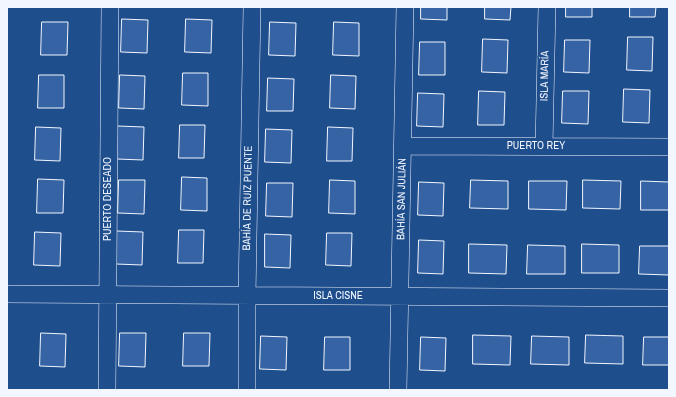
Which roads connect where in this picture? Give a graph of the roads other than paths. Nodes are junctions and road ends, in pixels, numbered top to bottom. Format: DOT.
graph roads {
  1 [pos="110,7"];
  2 [pos="252,7"];
  3 [pos="405,7"];
  4 [pos="547,7"];
  5 [pos="403,146"];
  6 [pos="544,146"];
  7 [pos="669,147"];
  8 [pos="7,294"];
  9 [pos="108,296"];
  10 [pos="247,296"];
  11 [pos="400,296"];
  12 [pos="669,298"];
  13 [pos="107,390"];
  14 [pos="247,390"];
  15 [pos="398,390"];
  1 -- 9 [label="street, PUERTO DESEADO"];
  2 -- 10 [label="street, BAHÍA DE RUIZ PUENTE"];
  3 -- 5 [label="street, BAHÍA SAN JULIÁN"];
  4 -- 6 [label="street, ISLA MARÍA"];
  5 -- 6 [label="street, PUERTO REY"];
  5 -- 11 [label="street, BAHÍA SAN JULIÁN"];
  6 -- 7 [label="street, PUERTO REY"];
  8 -- 9 [label="street, ISLA CISNE"];
  9 -- 10 [label="street, ISLA CISNE"];
  9 -- 13 [label="street, PUERTO DESEADO"];
  10 -- 11 [label="street, ISLA CISNE"];
  10 -- 14 [label="street, BAHÍA DE RUIZ PUENTE"];
  11 -- 12 [label="street, ISLA CISNE"];
  11 -- 15 [label="street, BAHÍA SAN JULIÁN"];
}
